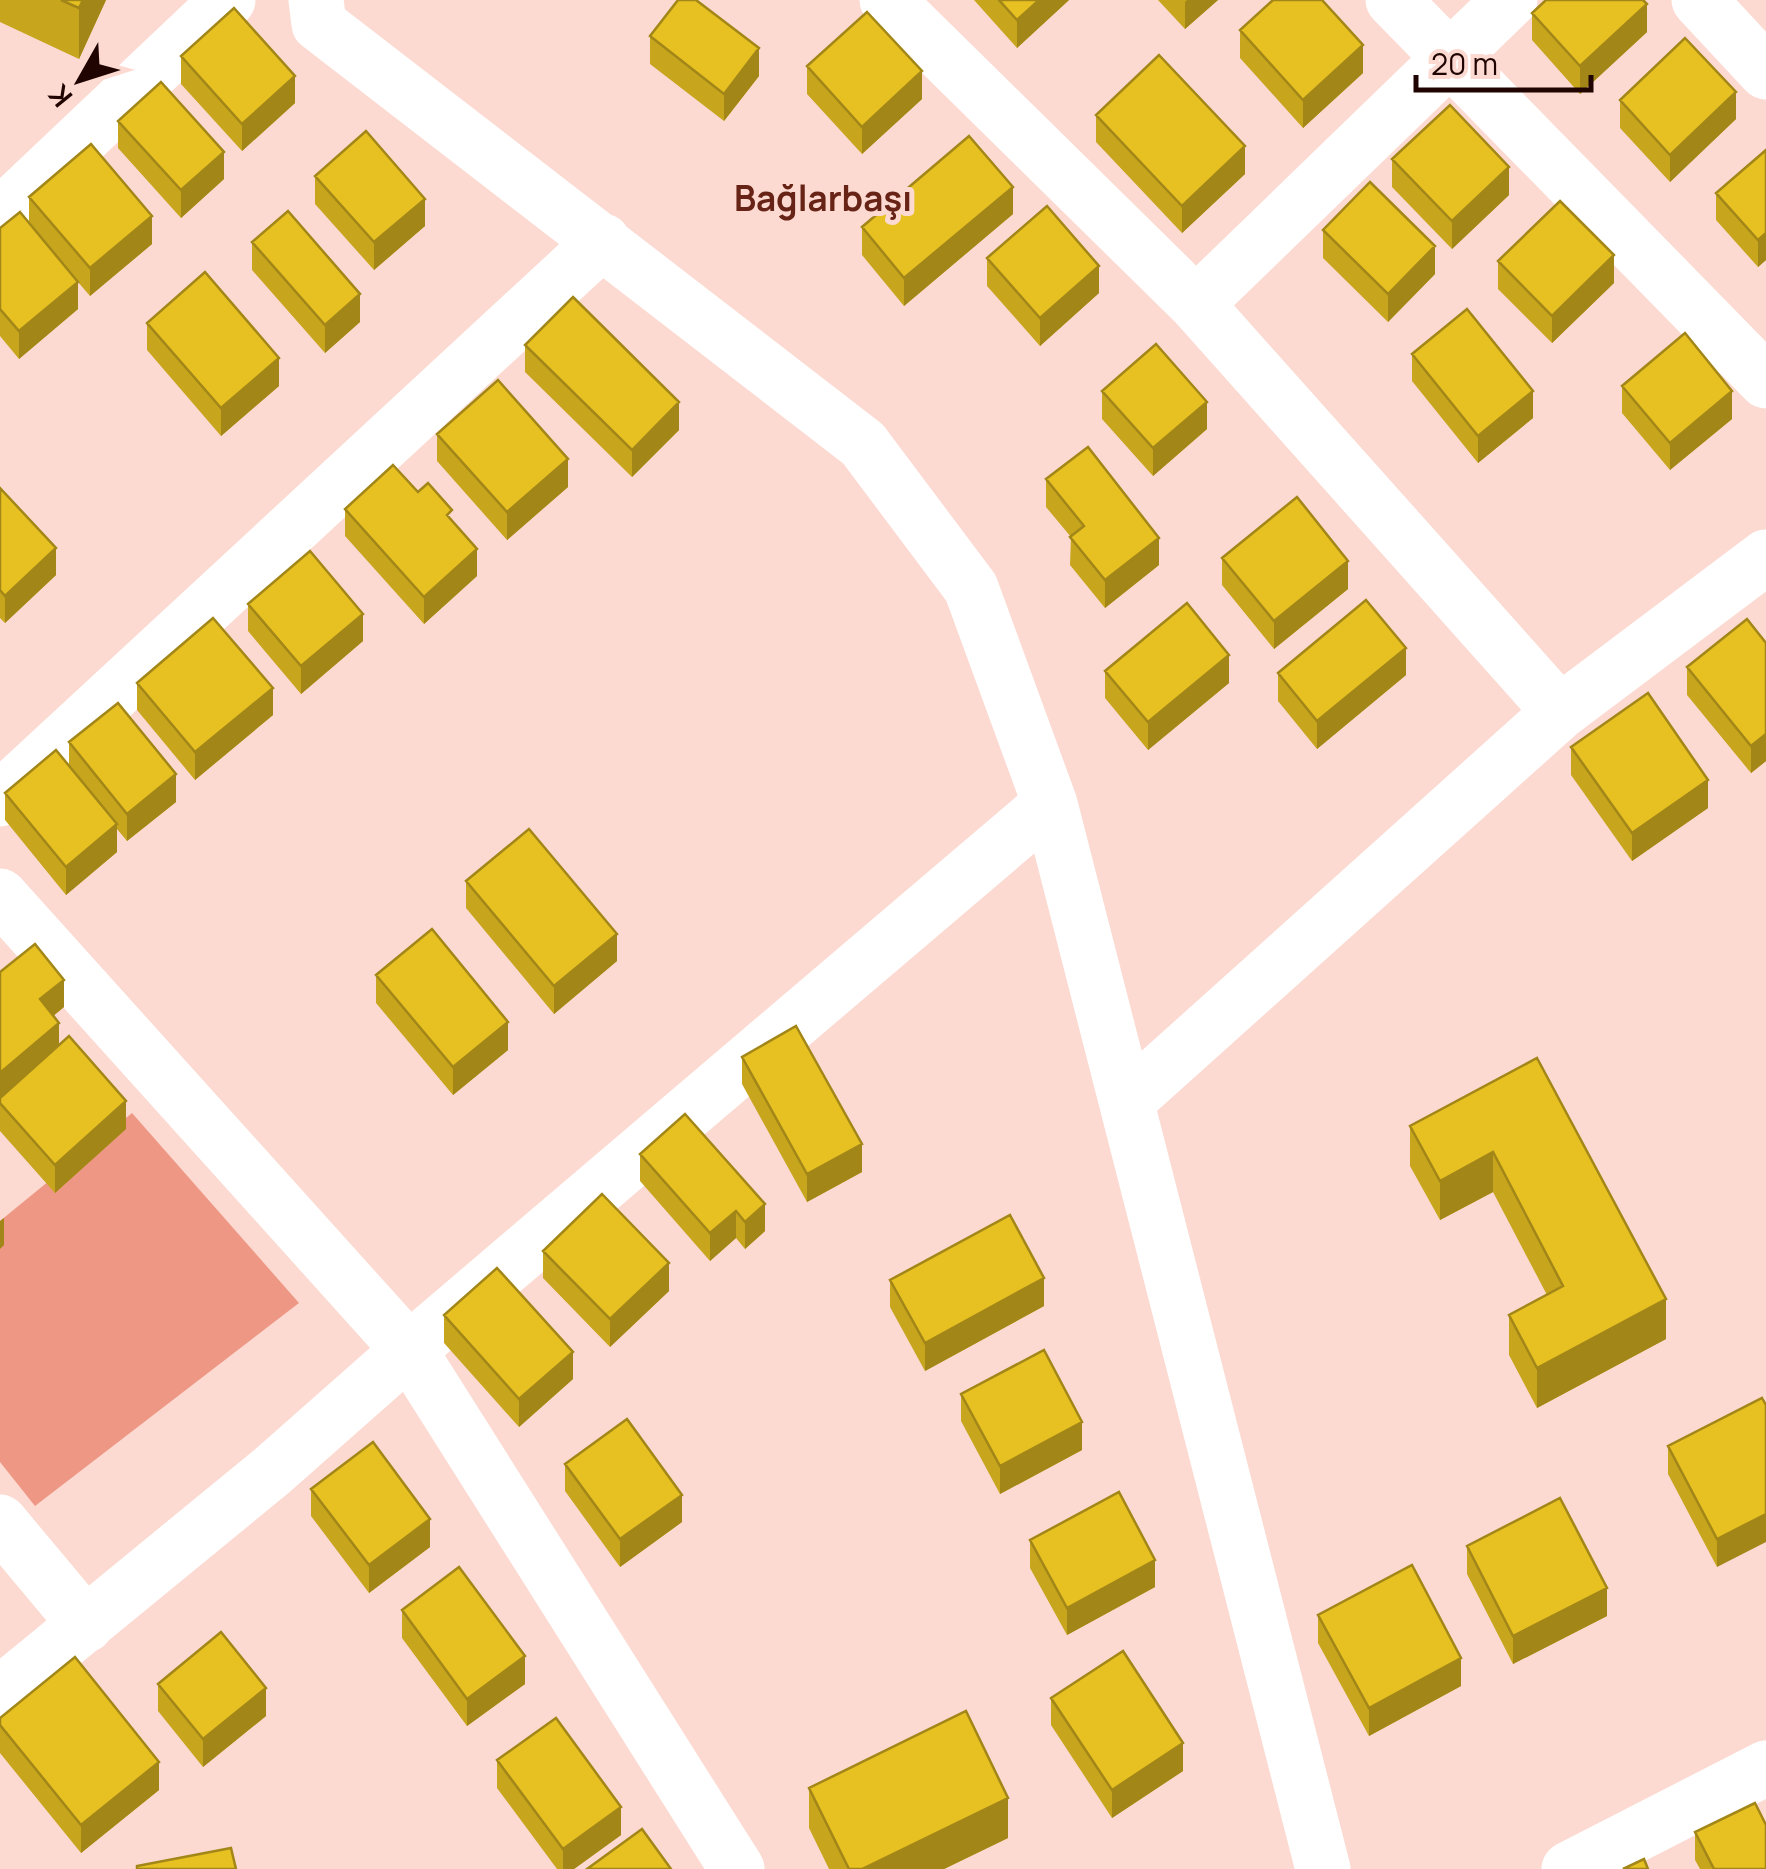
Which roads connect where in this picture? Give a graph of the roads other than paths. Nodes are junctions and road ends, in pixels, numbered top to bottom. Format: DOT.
graph roads {
  1 [pos="228,0"];
  2 [pos="316,0"];
  3 [pos="887,0"];
  4 [pos="1392,0"];
  5 [pos="1510,0"];
  6 [pos="1699,0"];
  7 [pos="1448,57"];
  8 [pos="1766,72"];
  9 [pos="0,216"];
  10 [pos="603,241"];
  11 [pos="1196,304"];
  12 [pos="1766,381"];
  13 [pos="1766,557"];
  14 [pos="1560,712"];
  15 [pos="0,799"];
  16 [pos="1050,804"];
  17 [pos="0,896"];
  18 [pos="1128,1100"];
  19 [pos="409,1350"];
  20 [pos="0,1522"];
  21 [pos="86,1625"];
  22 [pos="0,1694"];
  23 [pos="1766,1768"];
  24 [pos="737,1869"];
  25 [pos="1323,1869"];
  26 [pos="1569,1869"];
  1 -- 9 [label="street"];
  2 -- 10 [label="street"];
  3 -- 11 [label="street"];
  4 -- 7 [label="street"];
  5 -- 7 [label="street"];
  6 -- 8 [label="street"];
  7 -- 11 [label="street"];
  7 -- 12 [label="street"];
  10 -- 15 [label="street"];
  10 -- 16 [label="street"];
  11 -- 14 [label="street"];
  13 -- 14 [label="street"];
  14 -- 18 [label="street"];
  16 -- 18 [label="street"];
  16 -- 19 [label="street"];
  17 -- 19 [label="street"];
  18 -- 25 [label="street"];
  19 -- 21 [label="street"];
  19 -- 24 [label="street"];
  20 -- 21 [label="street"];
  21 -- 22 [label="street"];
  23 -- 26 [label="street"];
}
